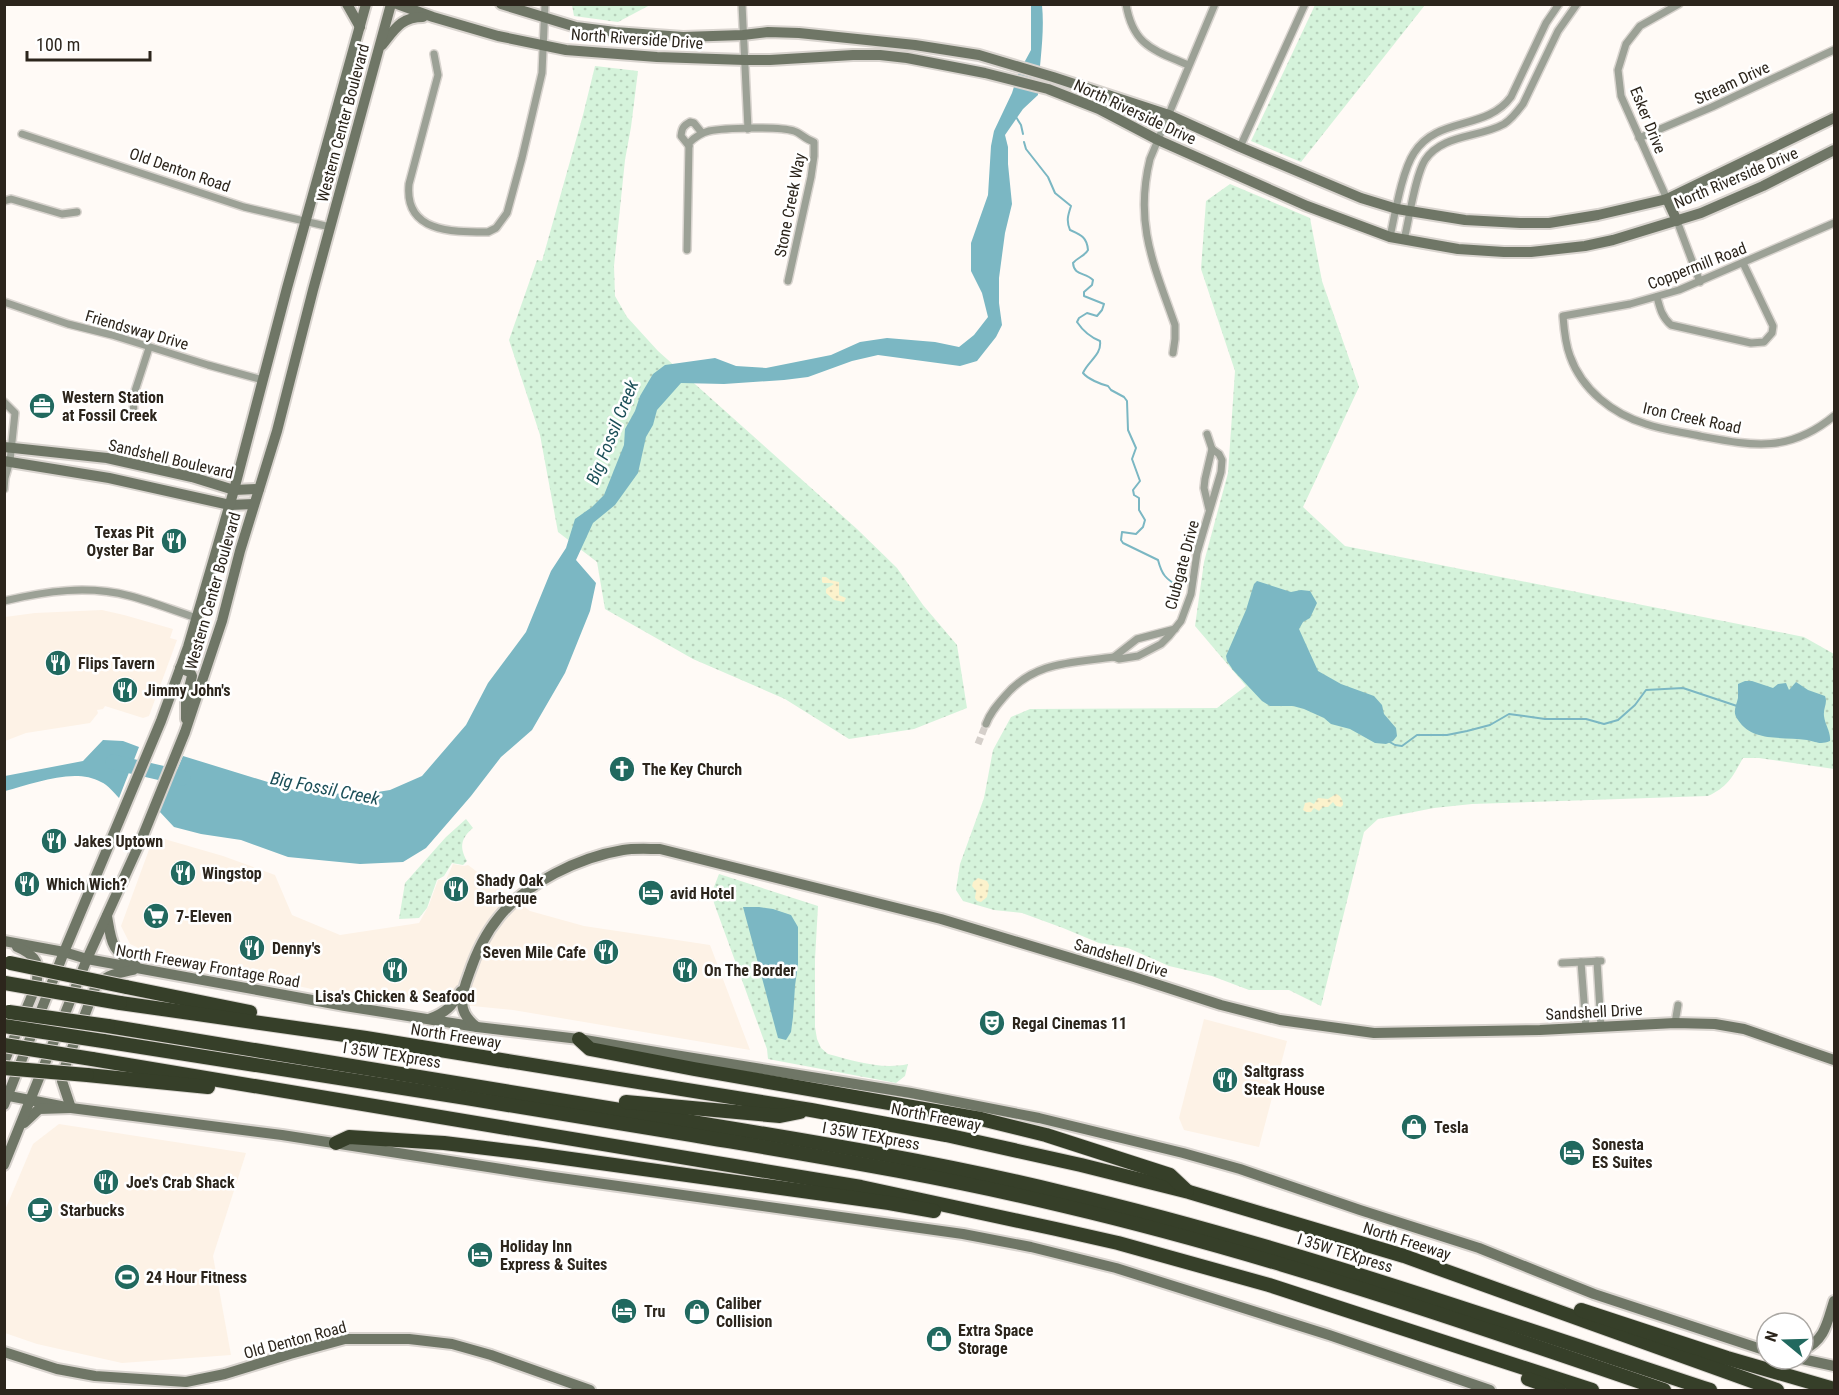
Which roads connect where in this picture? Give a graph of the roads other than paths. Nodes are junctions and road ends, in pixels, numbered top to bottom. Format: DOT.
graph roads {
  1 [pos="346,4"];
  2 [pos="366,4"];
  3 [pos="391,4"];
  4 [pos="397,4"];
  5 [pos="501,4"];
  6 [pos="545,4"];
  7 [pos="742,4"];
  8 [pos="1126,4"];
  9 [pos="1215,4"];
  10 [pos="1305,4"];
  11 [pos="1559,4"];
  12 [pos="1577,4"];
  13 [pos="1679,4"];
  14 [pos="433,17"];
  15 [pos="543,17"];
  16 [pos="360,27"];
  17 [pos="743,35"];
  18 [pos="543,45"];
  19 [pos="378,50"];
  20 [pos="1834,50"];
  21 [pos="434,54"];
  22 [pos="745,60"];
  23 [pos="1188,64"];
  24 [pos="1168,115"];
  25 [pos="1834,118"];
  26 [pos="748,129"];
  27 [pos="22,134"];
  28 [pos="700,134"];
  29 [pos="1639,138"];
  30 [pos="1158,140"];
  31 [pos="689,146"];
  32 [pos="1240,147"];
  33 [pos="1834,150"];
  34 [pos="1667,199"];
  35 [pos="4,201"];
  36 [pos="1397,209"];
  37 [pos="77,212"];
  38 [pos="1411,212"];
  39 [pos="1677,220"];
  40 [pos="307,222"];
  41 [pos="1834,223"];
  42 [pos="330,227"];
  43 [pos="1390,237"];
  44 [pos="1404,240"];
  45 [pos="687,250"];
  46 [pos="1743,263"];
  47 [pos="788,281"];
  48 [pos="1700,282"];
  49 [pos="1657,297"];
  50 [pos="4,302"];
  51 [pos="1563,316"];
  52 [pos="149,348"];
  53 [pos="1173,353"];
  54 [pos="262,380"];
  55 [pos="4,402"];
  56 [pos="134,415"];
  57 [pos="1834,416"];
  58 [pos="1207,434"];
  59 [pos="8,447"];
  60 [pos="1212,449"];
  61 [pos="7,461"];
  62 [pos="4,489"];
  63 [pos="259,489"];
  64 [pos="234,490"];
  65 [pos="254,504"];
  66 [pos="230,505"];
  67 [pos="1209,510"];
  68 [pos="4,601"];
  69 [pos="197,618"];
  70 [pos="1175,629"];
  71 [pos="1114,657"];
  72 [pos="180,668"];
  73 [pos="986,724"];
  74 [pos="185,732"];
  75 [pos="107,916"];
  76 [pos="4,941"];
  77 [pos="64,952"];
  78 [pos="87,959"];
  79 [pos="1581,962"];
  80 [pos="7,963"];
  81 [pos="1562,963"];
  82 [pos="139,968"];
  83 [pos="5,983"];
  84 [pos="464,986"];
  85 [pos="324,1002"];
  86 [pos="1678,1005"];
  87 [pos="6,1011"];
  88 [pos="429,1019"];
  89 [pos="1675,1023"];
  90 [pos="4,1026"];
  91 [pos="477,1027"];
  92 [pos="1601,1027"];
  93 [pos="1586,1028"];
  94 [pos="366,1038"];
  95 [pos="579,1039"];
  96 [pos="4,1045"];
  97 [pos="1834,1060"];
  98 [pos="4,1062"];
  99 [pos="4,1068"];
  100 [pos="246,1085"];
  101 [pos="486,1086"];
  102 [pos="6,1099"];
  103 [pos="30,1100"];
  104 [pos="71,1108"];
  105 [pos="811,1110"];
  106 [pos="18,1130"];
  107 [pos="336,1143"];
  108 [pos="4,1166"];
  109 [pos="1189,1192"];
  110 [pos="1056,1228"];
  111 [pos="1834,1301"];
  112 [pos="1535,1304"];
  113 [pos="1424,1335"];
  114 [pos="1815,1343"];
  115 [pos="1755,1347"];
  116 [pos="4,1352"];
  117 [pos="1815,1362"];
  118 [pos="1834,1366"];
  119 [pos="1834,1389"];
  120 [pos="590,1390"];
  121 [pos="1490,1390"];
  122 [pos="1559,1390"];
  123 [pos="1592,1390"];
  124 [pos="1664,1390"];
  125 [pos="1710,1390"];
  126 [pos="1778,1390"];
  1 -- 16 [label="main road"];
  2 -- 16 [label="main road, Western Center Boulevard"];
  3 -- 19 [label="main road, Western Center Boulevard"];
  4 -- 14 [label="main road, North Riverside Drive"];
  5 -- 15 [label="main road, North Riverside Drive"];
  6 -- 15 [label="street"];
  7 -- 17 [label="street"];
  8 -- 23 [label="street"];
  9 -- 23 [label="street"];
  10 -- 32 [label="street"];
  11 -- 36 [label="street"];
  12 -- 38 [label="street"];
  13 -- 29 [label="street, Esker Drive"];
  14 -- 18 [label="main road, North Riverside Drive"];
  14 -- 19 [label="main road"];
  15 -- 17 [label="main road, North Riverside Drive"];
  15 -- 18 [label="street"];
  16 -- 40 [label="main road, Western Center Boulevard"];
  17 -- 22 [label="street"];
  17 -- 24 [label="main road, North Riverside Drive"];
  18 -- 21 [label="street"];
  18 -- 22 [label="main road, North Riverside Drive"];
  19 -- 42 [label="main road, Western Center Boulevard"];
  20 -- 29 [label="street, Stream Drive"];
  22 -- 26 [label="street"];
  22 -- 30 [label="main road, North Riverside Drive"];
  23 -- 24 [label="street"];
  24 -- 30 [label="street"];
  24 -- 32 [label="main road, North Riverside Drive"];
  25 -- 34 [label="main road, North Riverside Drive"];
  26 -- 28 [label="street"];
  26 -- 47 [label="street, Stone Creek Way"];
  27 -- 40 [label="street, Old Denton Road"];
  28 -- 31 [label="street"];
  28 -- 31 [label="street"];
  29 -- 34 [label="street, Esker Drive"];
  30 -- 43 [label="main road, North Riverside Drive"];
  30 -- 53 [label="street"];
  31 -- 45 [label="street"];
  32 -- 36 [label="main road, North Riverside Drive"];
  33 -- 39 [label="main road, North Riverside Drive"];
  34 -- 38 [label="main road, North Riverside Drive"];
  34 -- 39 [label="main road"];
  35 -- 37 [label="street"];
  36 -- 38 [label="main road, North Riverside Drive"];
  36 -- 43 [label="street"];
  38 -- 44 [label="street"];
  39 -- 44 [label="main road, North Riverside Drive"];
  39 -- 48 [label="street"];
  40 -- 42 [label="street, Old Denton Road"];
  40 -- 54 [label="main road, Western Center Boulevard"];
  41 -- 46 [label="street, Coppermill Road"];
  42 -- 63 [label="main road, Western Center Boulevard"];
  43 -- 44 [label="main road, North Riverside Drive"];
  46 -- 48 [label="street, Coppermill Road"];
  46 -- 49 [label="street"];
  48 -- 49 [label="street, Coppermill Road"];
  49 -- 51 [label="street, Coppermill Road"];
  50 -- 52 [label="street, Friendsway Drive"];
  51 -- 57 [label="street, Iron Creek Road"];
  52 -- 54 [label="street, Friendsway Drive"];
  52 -- 56 [label="street"];
  54 -- 64 [label="main road, Western Center Boulevard"];
  55 -- 59 [label="street"];
  58 -- 60 [label="street, Clubgate Drive"];
  59 -- 61 [label="street"];
  59 -- 64 [label="main road, Sandshell Boulevard"];
  60 -- 67 [label="street"];
  60 -- 67 [label="street, Clubgate Drive"];
  61 -- 62 [label="street"];
  61 -- 66 [label="main road, Sandshell Boulevard"];
  63 -- 64 [label="main road, Sandshell Boulevard"];
  63 -- 65 [label="main road, Western Center Boulevard"];
  64 -- 66 [label="main road, Western Center Boulevard"];
  65 -- 66 [label="main road, Sandshell Boulevard"];
  65 -- 74 [label="main road, Western Center Boulevard"];
  66 -- 69 [label="main road, Western Center Boulevard"];
  67 -- 70 [label="street, Clubgate Drive"];
  68 -- 69 [label="street"];
  69 -- 72 [label="main road, Western Center Boulevard"];
  70 -- 71 [label="street"];
  70 -- 71 [label="street, Clubgate Drive"];
  71 -- 73 [label="street, Clubgate Drive"];
  72 -- 74 [label="main road"];
  72 -- 77 [label="main road, Western Center Boulevard"];
  74 -- 75 [label="main road, Western Center Boulevard"];
  75 -- 78 [label="main road, Western Center Boulevard"];
  75 -- 82 [label="main road"];
  76 -- 77 [label="main road"];
  76 -- 98 [label="main road"];
  77 -- 78 [label="main road"];
  77 -- 102 [label="main road, Western Center Boulevard"];
  78 -- 82 [label="main road, North Freeway Frontage Road"];
  78 -- 103 [label="main road, Western Center Boulevard"];
  79 -- 81 [label="street"];
  79 -- 92 [label="street"];
  79 -- 93 [label="street"];
  80 -- 94 [label="highway, bridge"];
  82 -- 85 [label="main road, North Freeway Frontage Road"];
  82 -- 104 [label="main road"];
  83 -- 94 [label="highway, North Freeway, bridge"];
  84 -- 88 [label="main road, Sandshell Drive"];
  84 -- 91 [label="main road, Sandshell Drive"];
  84 -- 93 [label="main road, Sandshell Drive"];
  85 -- 88 [label="main road, North Freeway"];
  86 -- 89 [label="street"];
  87 -- 101 [label="highway, I 35W TEXpress, bridge"];
  88 -- 91 [label="main road, North Freeway"];
  89 -- 92 [label="main road, Sandshell Drive"];
  89 -- 97 [label="main road, Sandshell Drive"];
  90 -- 124 [label="highway, I 35W TEXpress, bridge"];
  91 -- 95 [label="main road, North Freeway"];
  92 -- 93 [label="main road, Sandshell Drive"];
  94 -- 105 [label="highway, North Freeway"];
  95 -- 109 [label="highway"];
  95 -- 115 [label="main road, North Freeway"];
  96 -- 100 [label="highway, bridge"];
  99 -- 100 [label="highway, bridge"];
  100 -- 110 [label="highway"];
  101 -- 105 [label="highway"];
  101 -- 125 [label="highway, I 35W TEXpress"];
  102 -- 103 [label="main road"];
  103 -- 104 [label="main road"];
  103 -- 106 [label="main road, Western Center Boulevard"];
  104 -- 106 [label="main road"];
  104 -- 107 [label="main road"];
  105 -- 109 [label="highway, North Freeway"];
  106 -- 108 [label="main road, Western Center Boulevard"];
  107 -- 110 [label="highway"];
  107 -- 121 [label="main road"];
  109 -- 112 [label="highway, North Freeway"];
  110 -- 113 [label="highway"];
  111 -- 114 [label="main road"];
  112 -- 119 [label="highway, North Freeway"];
  112 -- 126 [label="highway"];
  113 -- 122 [label="highway"];
  113 -- 123 [label="highway"];
  116 -- 120 [label="main road, Old Denton Road"];
  117 -- 118 [label="main road"];
}
